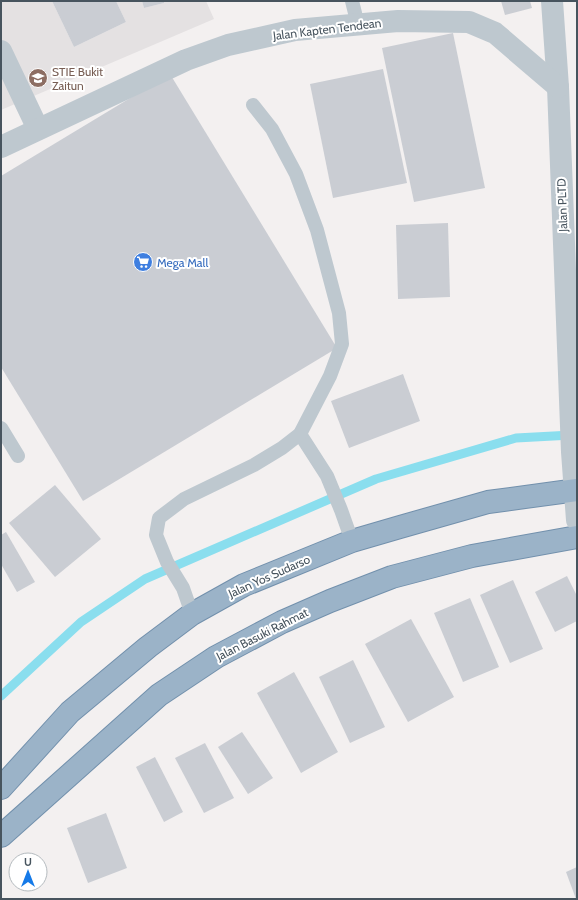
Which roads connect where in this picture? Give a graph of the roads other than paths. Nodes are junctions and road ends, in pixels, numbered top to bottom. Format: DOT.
graph roads {
  1 [pos="352,1"];
  2 [pos="552,1"];
  3 [pos="358,24"];
  4 [pos="1,51"];
  5 [pos="558,87"];
  6 [pos="253,105"];
  7 [pos="38,129"];
  8 [pos="1,147"];
  9 [pos="1,428"];
  10 [pos="300,434"];
  11 [pos="18,456"];
  12 [pos="576,484"];
  13 [pos="577,520"];
  14 [pos="577,537"];
  15 [pos="352,541"];
  16 [pos="192,614"];
  17 [pos="1,788"];
  18 [pos="1,836"];
  1 -- 3 [label="lane"];
  2 -- 5 [label="street, Jalan PLTD"];
  3 -- 5 [label="street, Jalan Kapten Tendean"];
  3 -- 7 [label="street, Jalan Kapten Tendean"];
  4 -- 7 [label="street"];
  5 -- 12 [label="street, Jalan PLTD"];
  6 -- 10 [label="lane"];
  7 -- 8 [label="street, Jalan Kapten Tendean"];
  9 -- 11 [label="lane"];
  10 -- 15 [label="lane"];
  10 -- 16 [label="lane"];
  12 -- 13 [label="street, Jalan PLTD"];
  12 -- 15 [label="highway, Jalan Yos Sudarso"];
  14 -- 18 [label="highway, Jalan Basuki Rahmat"];
  15 -- 16 [label="highway, Jalan Yos Sudarso"];
  16 -- 17 [label="highway, Jalan Yos Sudarso"];
}
